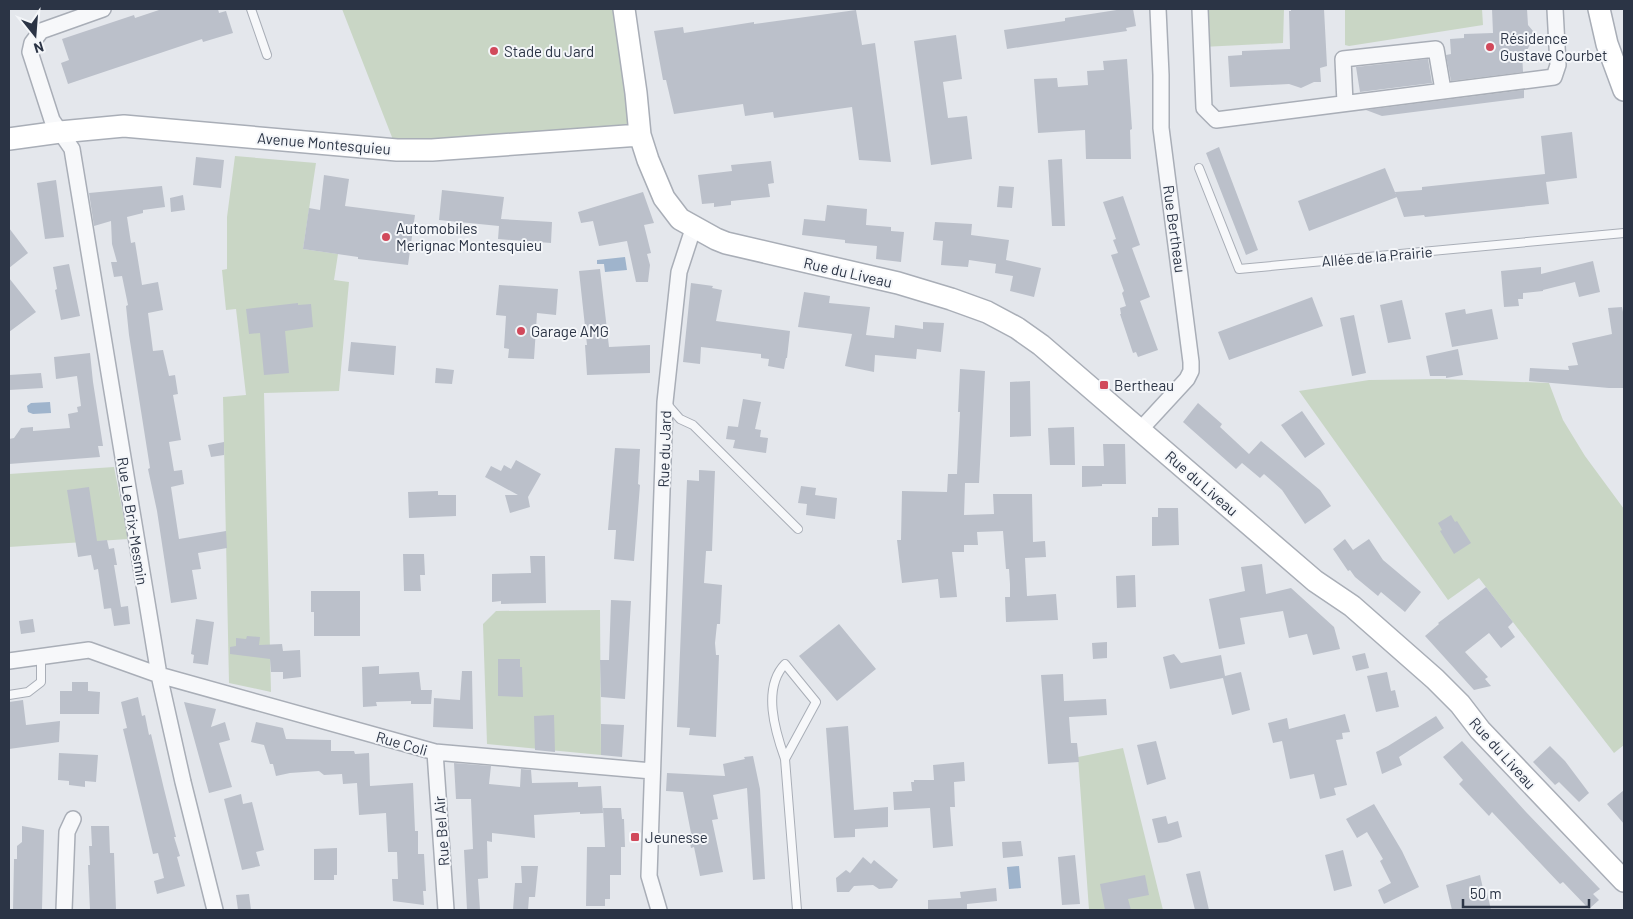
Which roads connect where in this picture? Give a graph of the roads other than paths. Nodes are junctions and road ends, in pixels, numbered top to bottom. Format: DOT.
graph roads {
  1 [pos="103,9"];
  2 [pos="251,9"];
  3 [pos="624,9"];
  4 [pos="1158,9"];
  5 [pos="1200,9"];
  6 [pos="1555,9"];
  7 [pos="1599,9"];
  8 [pos="267,55"];
  9 [pos="1443,90"];
  10 [pos="1624,90"];
  11 [pos="1345,103"];
  12 [pos="60,132"];
  13 [pos="640,134"];
  14 [pos="9,138"];
  15 [pos="1199,168"];
  16 [pos="694,226"];
  17 [pos="1624,233"];
  18 [pos="665,402"];
  19 [pos="1140,430"];
  20 [pos="798,529"];
  21 [pos="41,656"];
  22 [pos="9,661"];
  23 [pos="159,674"];
  24 [pos="9,695"];
  25 [pos="435,752"];
  26 [pos="785,759"];
  27 [pos="652,771"];
  28 [pos="73,818"];
  29 [pos="1624,881"];
  30 [pos="64,910"];
  31 [pos="215,910"];
  32 [pos="446,910"];
  33 [pos="659,910"];
  34 [pos="796,910"];
  1 -- 12 [label="street, Rue Le Brix-Mesmin"];
  2 -- 8 [label="lane"];
  3 -- 13 [label="street"];
  4 -- 19 [label="street, Rue Bertheau"];
  5 -- 11 [label="street"];
  6 -- 9 [label="street"];
  7 -- 10 [label="street"];
  9 -- 11 [label="street"];
  9 -- 11 [label="street"];
  12 -- 13 [label="street, Avenue Montesquieu"];
  12 -- 14 [label="street, Avenue Montesquieu"];
  12 -- 23 [label="street, Rue Le Brix-Mesmin"];
  13 -- 16 [label="street"];
  15 -- 17 [label="lane, Allée de la Prairie"];
  16 -- 18 [label="street, Rue du Jard"];
  16 -- 19 [label="street, Rue du Liveau"];
  18 -- 20 [label="lane"];
  18 -- 27 [label="street, Rue du Jard"];
  19 -- 29 [label="street, Rue du Liveau"];
  21 -- 22 [label="street, Rue Coli"];
  21 -- 23 [label="street, Rue Coli"];
  21 -- 24 [label="lane"];
  23 -- 25 [label="street, Rue Coli"];
  23 -- 31 [label="street, Rue Le Brix-Mesmin"];
  25 -- 27 [label="street, Rue Coli"];
  25 -- 32 [label="street, Rue Bel Air"];
  26 -- 26 [label="lane"];
  26 -- 34 [label="lane"];
  27 -- 33 [label="street, Rue du Jard"];
  28 -- 30 [label="street"];
}
